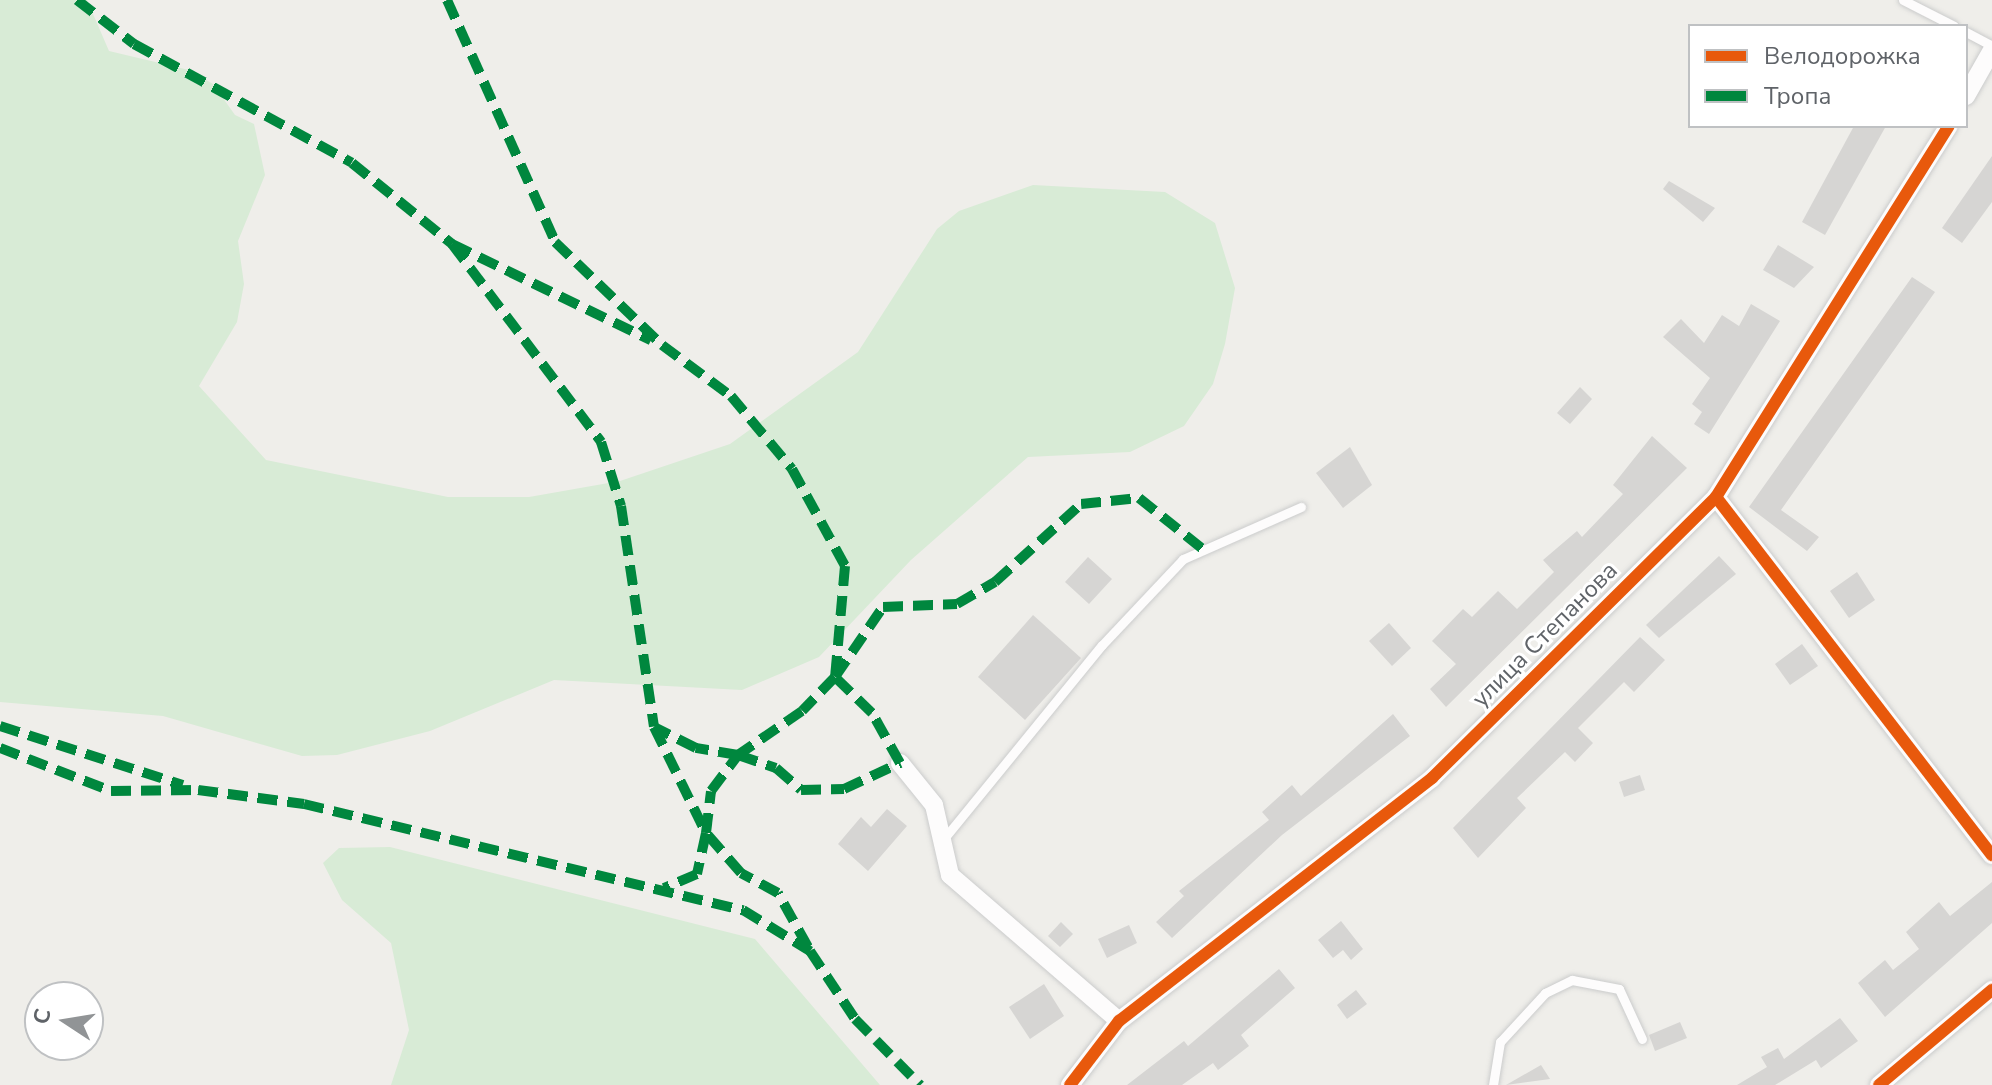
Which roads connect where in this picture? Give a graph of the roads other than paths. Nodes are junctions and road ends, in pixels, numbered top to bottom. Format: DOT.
graph roads {
  1 [pos="1903,0"];
  2 [pos="1950,24"];
  3 [pos="1968,33"];
  4 [pos="1992,48"];
  5 [pos="1968,92"];
  6 [pos="1948,128"];
  7 [pos="1716,497"];
  8 [pos="1301,507"];
  9 [pos="900,763"];
  10 [pos="942,841"];
  11 [pos="1992,855"];
  12 [pos="1992,990"];
  13 [pos="1119,1021"];
  14 [pos="1642,1039"];
  15 [pos="1070,1085"];
  16 [pos="1493,1085"];
  17 [pos="1879,1085"];
  1 -- 2 [label="lane"];
  3 -- 4 [label="lane"];
  4 -- 5 [label="street"];
  6 -- 7 [label="street, улица Степанова"];
  7 -- 11 [label="street"];
  7 -- 13 [label="street, улица Степанова"];
  8 -- 10 [label="lane"];
  9 -- 10 [label="street"];
  10 -- 13 [label="street"];
  12 -- 17 [label="street"];
  13 -- 15 [label="street, улица Степанова"];
  14 -- 16 [label="lane"];
}
